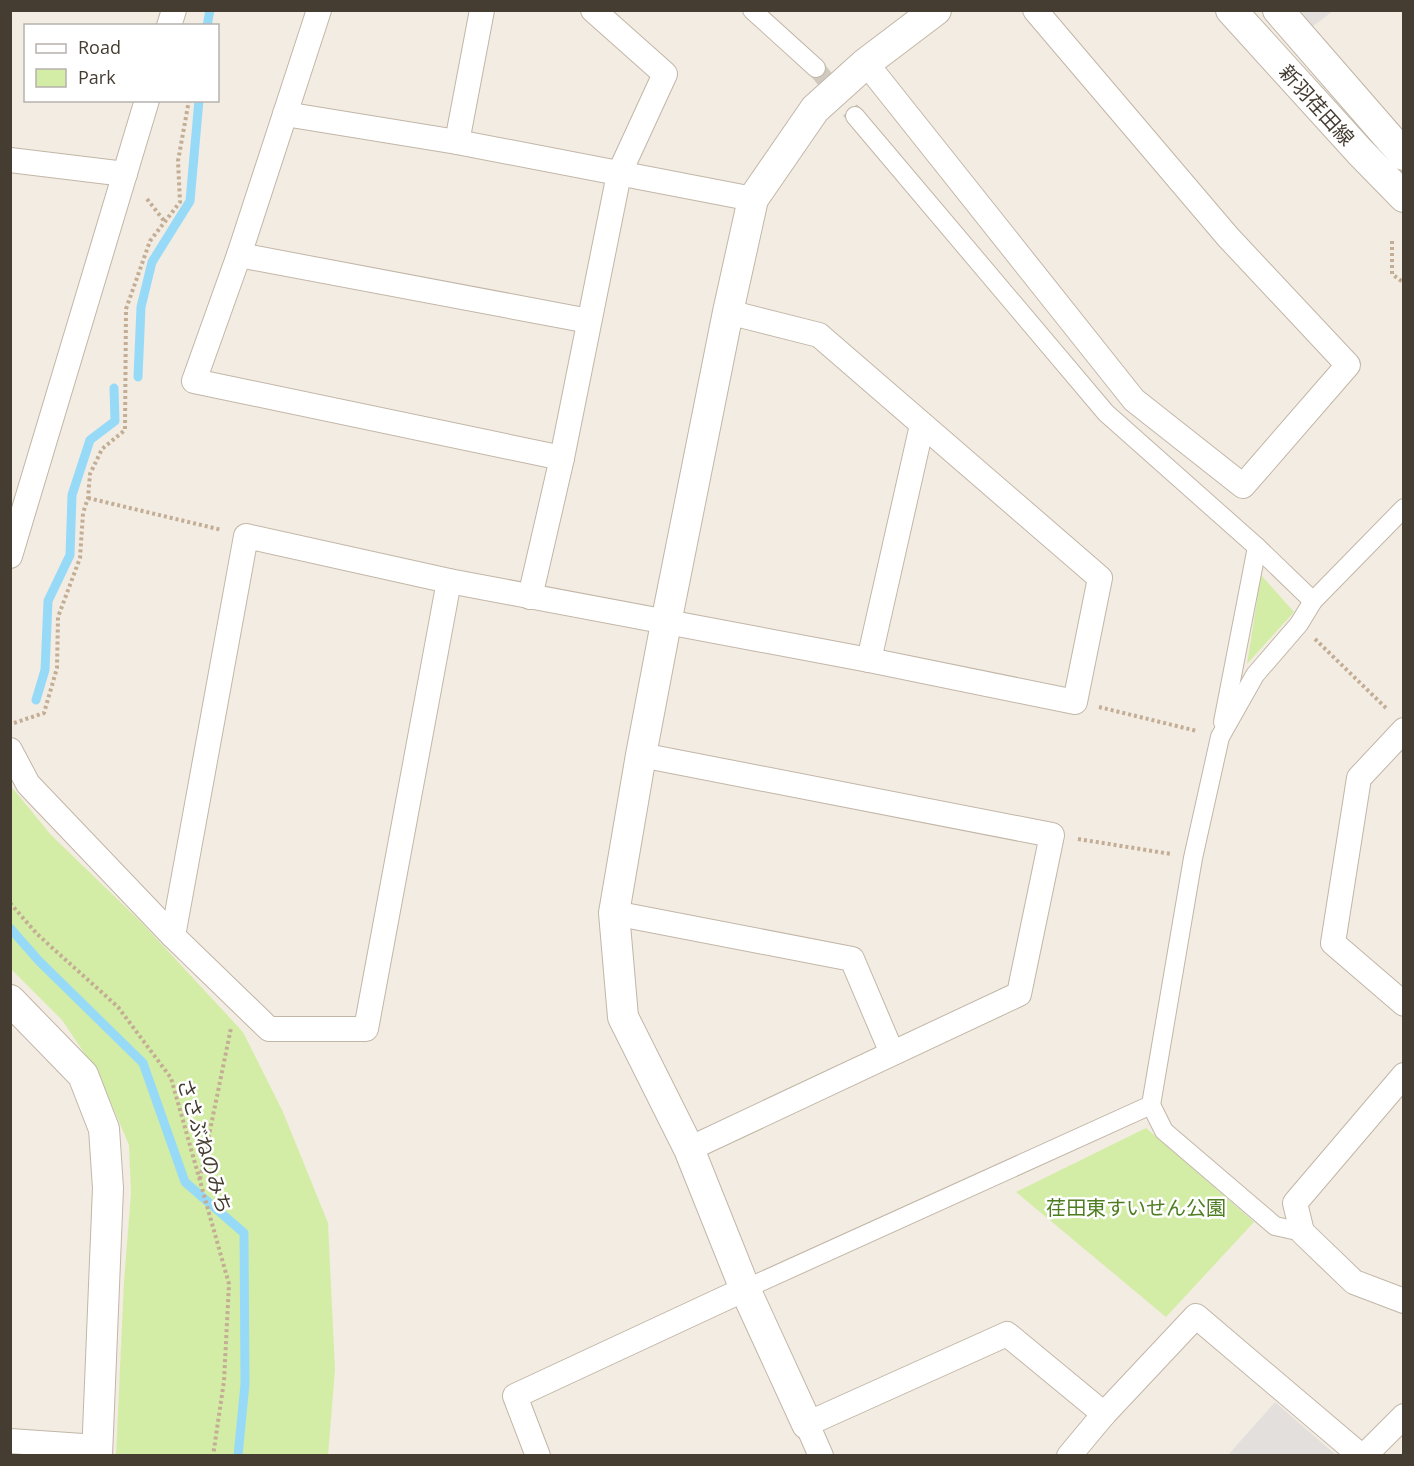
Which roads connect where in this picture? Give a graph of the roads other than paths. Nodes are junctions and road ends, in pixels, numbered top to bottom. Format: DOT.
graph roads {
  1 [pos="319,10"];
  2 [pos="482,10"];
  3 [pos="592,10"];
  4 [pos="752,10"];
  5 [pos="936,10"];
  6 [pos="1035,10"];
  7 [pos="1231,10"];
  8 [pos="1278,10"];
  9 [pos="866,63"];
  10 [pos="816,68"];
  11 [pos="146,102"];
  12 [pos="285,114"];
  13 [pos="855,116"];
  14 [pos="457,142"];
  15 [pos="1404,155"];
  16 [pos="10,160"];
  17 [pos="125,174"];
  18 [pos="619,174"];
  19 [pos="1404,197"];
  20 [pos="753,199"];
  21 [pos="239,255"];
  22 [pos="728,312"];
  23 [pos="589,321"];
  24 [pos="922,424"];
  25 [pos="562,458"];
  26 [pos="1404,508"];
  27 [pos="1257,547"];
  28 [pos="10,556"];
  29 [pos="450,581"];
  30 [pos="530,597"];
  31 [pos="1313,600"];
  32 [pos="666,623"];
  33 [pos="869,660"];
  34 [pos="1400,724"];
  35 [pos="1220,737"];
  36 [pos="10,750"];
  37 [pos="640,755"];
  38 [pos="614,913"];
  39 [pos="173,936"];
  40 [pos="10,1000"];
  41 [pos="1404,1004"];
  42 [pos="892,1053"];
  43 [pos="1404,1075"];
  44 [pos="1151,1105"];
  45 [pos="689,1149"];
  46 [pos="1302,1232"];
  47 [pos="745,1289"];
  48 [pos="1404,1301"];
  49 [pos="1104,1414"];
  50 [pos="1404,1416"];
  51 [pos="807,1424"];
  52 [pos="10,1441"];
  53 [pos="97,1451"];
  54 [pos="538,1455"];
  55 [pos="821,1455"];
  56 [pos="1069,1455"];
  57 [pos="1363,1455"];
  1 -- 12 [label="street"];
  2 -- 14 [label="street"];
  3 -- 18 [label="street"];
  4 -- 10 [label="street"];
  5 -- 9 [label="street"];
  6 -- 9 [label="street"];
  7 -- 19 [label="street, 新羽荏田線"];
  8 -- 15 [label="street, 新羽荏田線"];
  9 -- 20 [label="street"];
  11 -- 17 [label="street"];
  12 -- 14 [label="street"];
  12 -- 21 [label="street"];
  13 -- 27 [label="street"];
  14 -- 18 [label="street"];
  16 -- 17 [label="street"];
  17 -- 28 [label="street"];
  18 -- 20 [label="street"];
  18 -- 23 [label="street"];
  20 -- 22 [label="street"];
  21 -- 23 [label="street"];
  21 -- 25 [label="street"];
  22 -- 24 [label="street"];
  22 -- 32 [label="street"];
  23 -- 25 [label="street"];
  24 -- 33 [label="street"];
  24 -- 33 [label="street"];
  25 -- 30 [label="street"];
  26 -- 31 [label="street"];
  27 -- 31 [label="street"];
  27 -- 35 [label="street"];
  29 -- 30 [label="street"];
  29 -- 39 [label="street"];
  29 -- 39 [label="street"];
  30 -- 32 [label="street"];
  31 -- 35 [label="street"];
  32 -- 33 [label="street"];
  32 -- 37 [label="street"];
  34 -- 41 [label="street"];
  35 -- 44 [label="street"];
  36 -- 39 [label="street"];
  37 -- 38 [label="street"];
  37 -- 42 [label="street"];
  38 -- 42 [label="street"];
  38 -- 45 [label="street"];
  40 -- 53 [label="street"];
  42 -- 45 [label="street"];
  43 -- 46 [label="street"];
  44 -- 46 [label="street"];
  44 -- 47 [label="street"];
  45 -- 47 [label="street"];
  46 -- 48 [label="street"];
  47 -- 51 [label="street"];
  47 -- 54 [label="street"];
  49 -- 51 [label="street"];
  49 -- 56 [label="street"];
  49 -- 57 [label="street"];
  50 -- 57 [label="street"];
  51 -- 55 [label="street"];
  52 -- 53 [label="street"];
}
